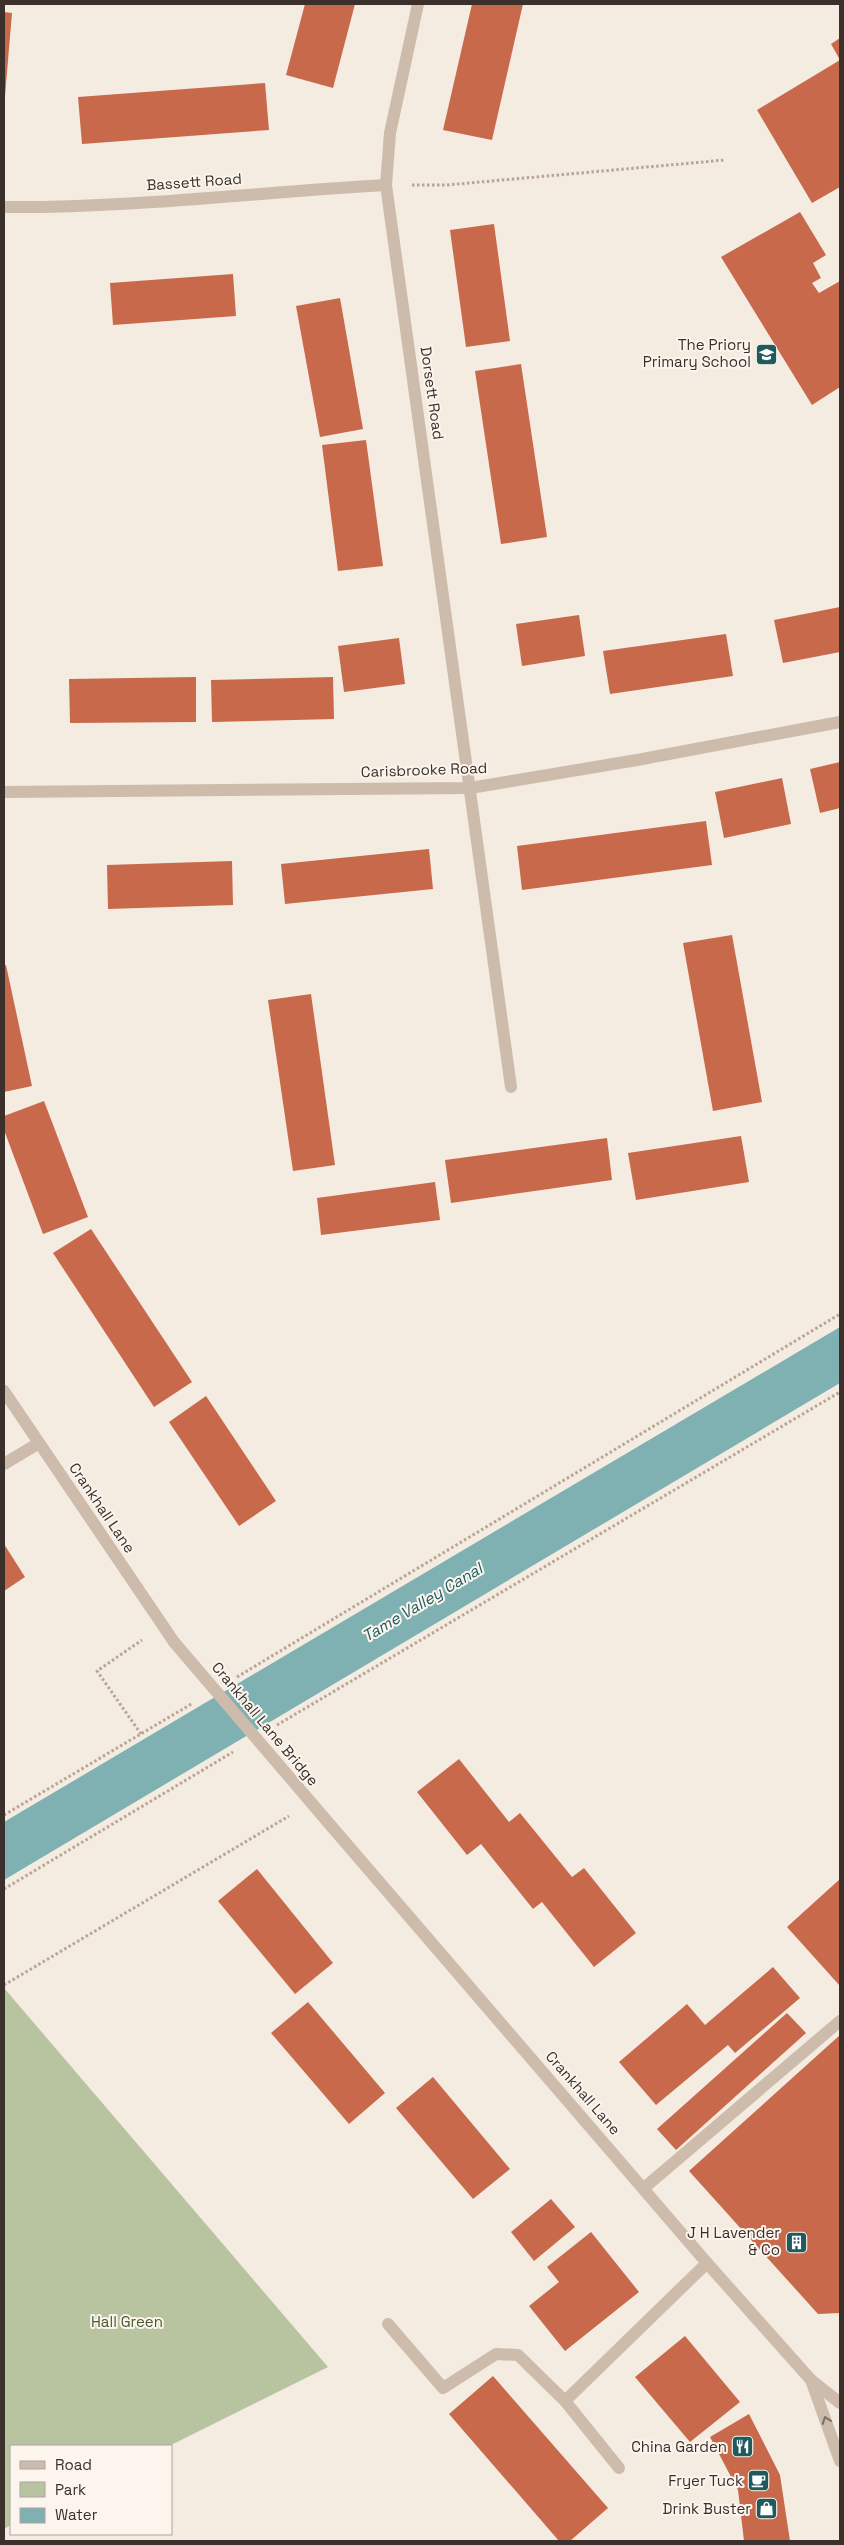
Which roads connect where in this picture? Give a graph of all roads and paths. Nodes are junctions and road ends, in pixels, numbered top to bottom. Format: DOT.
graph roads {
  1 [pos="418,4"];
  2 [pos="725,160"];
  3 [pos="386,185"];
  4 [pos="4,207"];
  5 [pos="840,722"];
  6 [pos="470,788"];
  7 [pos="4,792"];
  8 [pos="511,1087"];
  9 [pos="840,1314"];
  10 [pos="4,1391"];
  11 [pos="840,1392"];
  12 [pos="39,1443"];
  13 [pos="4,1464"];
  14 [pos="162,1626"];
  15 [pos="174,1642"];
  16 [pos="232,1680"];
  17 [pos="197,1700"];
  18 [pos="275,1727"];
  19 [pos="141,1734"];
  20 [pos="241,1748"];
  21 [pos="312,1803"];
  22 [pos="4,1815"];
  23 [pos="332,1828"];
  24 [pos="4,1889"];
  25 [pos="4,1986"];
  26 [pos="840,2021"];
  27 [pos="644,2188"];
  28 [pos="707,2263"];
  29 [pos="388,2324"];
  30 [pos="811,2380"];
  31 [pos="565,2401"];
  32 [pos="840,2402"];
  33 [pos="840,2461"];
  34 [pos="619,2468"];
  1 -- 3 [label="street, Dorsett Road"];
  2 -- 3 [label="path"];
  3 -- 4 [label="street, Bassett Road"];
  3 -- 6 [label="street, Dorsett Road"];
  5 -- 6 [label="street, Carisbrooke Road"];
  6 -- 7 [label="street, Carisbrooke Road"];
  6 -- 8 [label="street, Dorsett Road"];
  9 -- 16 [label="path"];
  10 -- 12 [label="street, Crankhall Lane"];
  11 -- 18 [label="path"];
  12 -- 13 [label="street"];
  12 -- 14 [label="street, Crankhall Lane"];
  14 -- 15 [label="street, Crankhall Lane"];
  14 -- 19 [label="path"];
  15 -- 21 [label="street, Crankhall Lane Bridge, bridge"];
  17 -- 19 [label="path"];
  19 -- 22 [label="path"];
  20 -- 24 [label="path"];
  21 -- 23 [label="street, Crankhall Lane Bridge, bridge"];
  21 -- 25 [label="path"];
  23 -- 27 [label="street, Crankhall Lane"];
  26 -- 27 [label="street"];
  27 -- 28 [label="street, Crankhall Lane"];
  28 -- 30 [label="street, Crankhall Lane"];
  28 -- 31 [label="street"];
  29 -- 31 [label="street"];
  30 -- 32 [label="street, Crankhall Lane"];
  33 -- 30 [label="street, Crankhall Lane, one-way"];
  31 -- 34 [label="street"];
}
